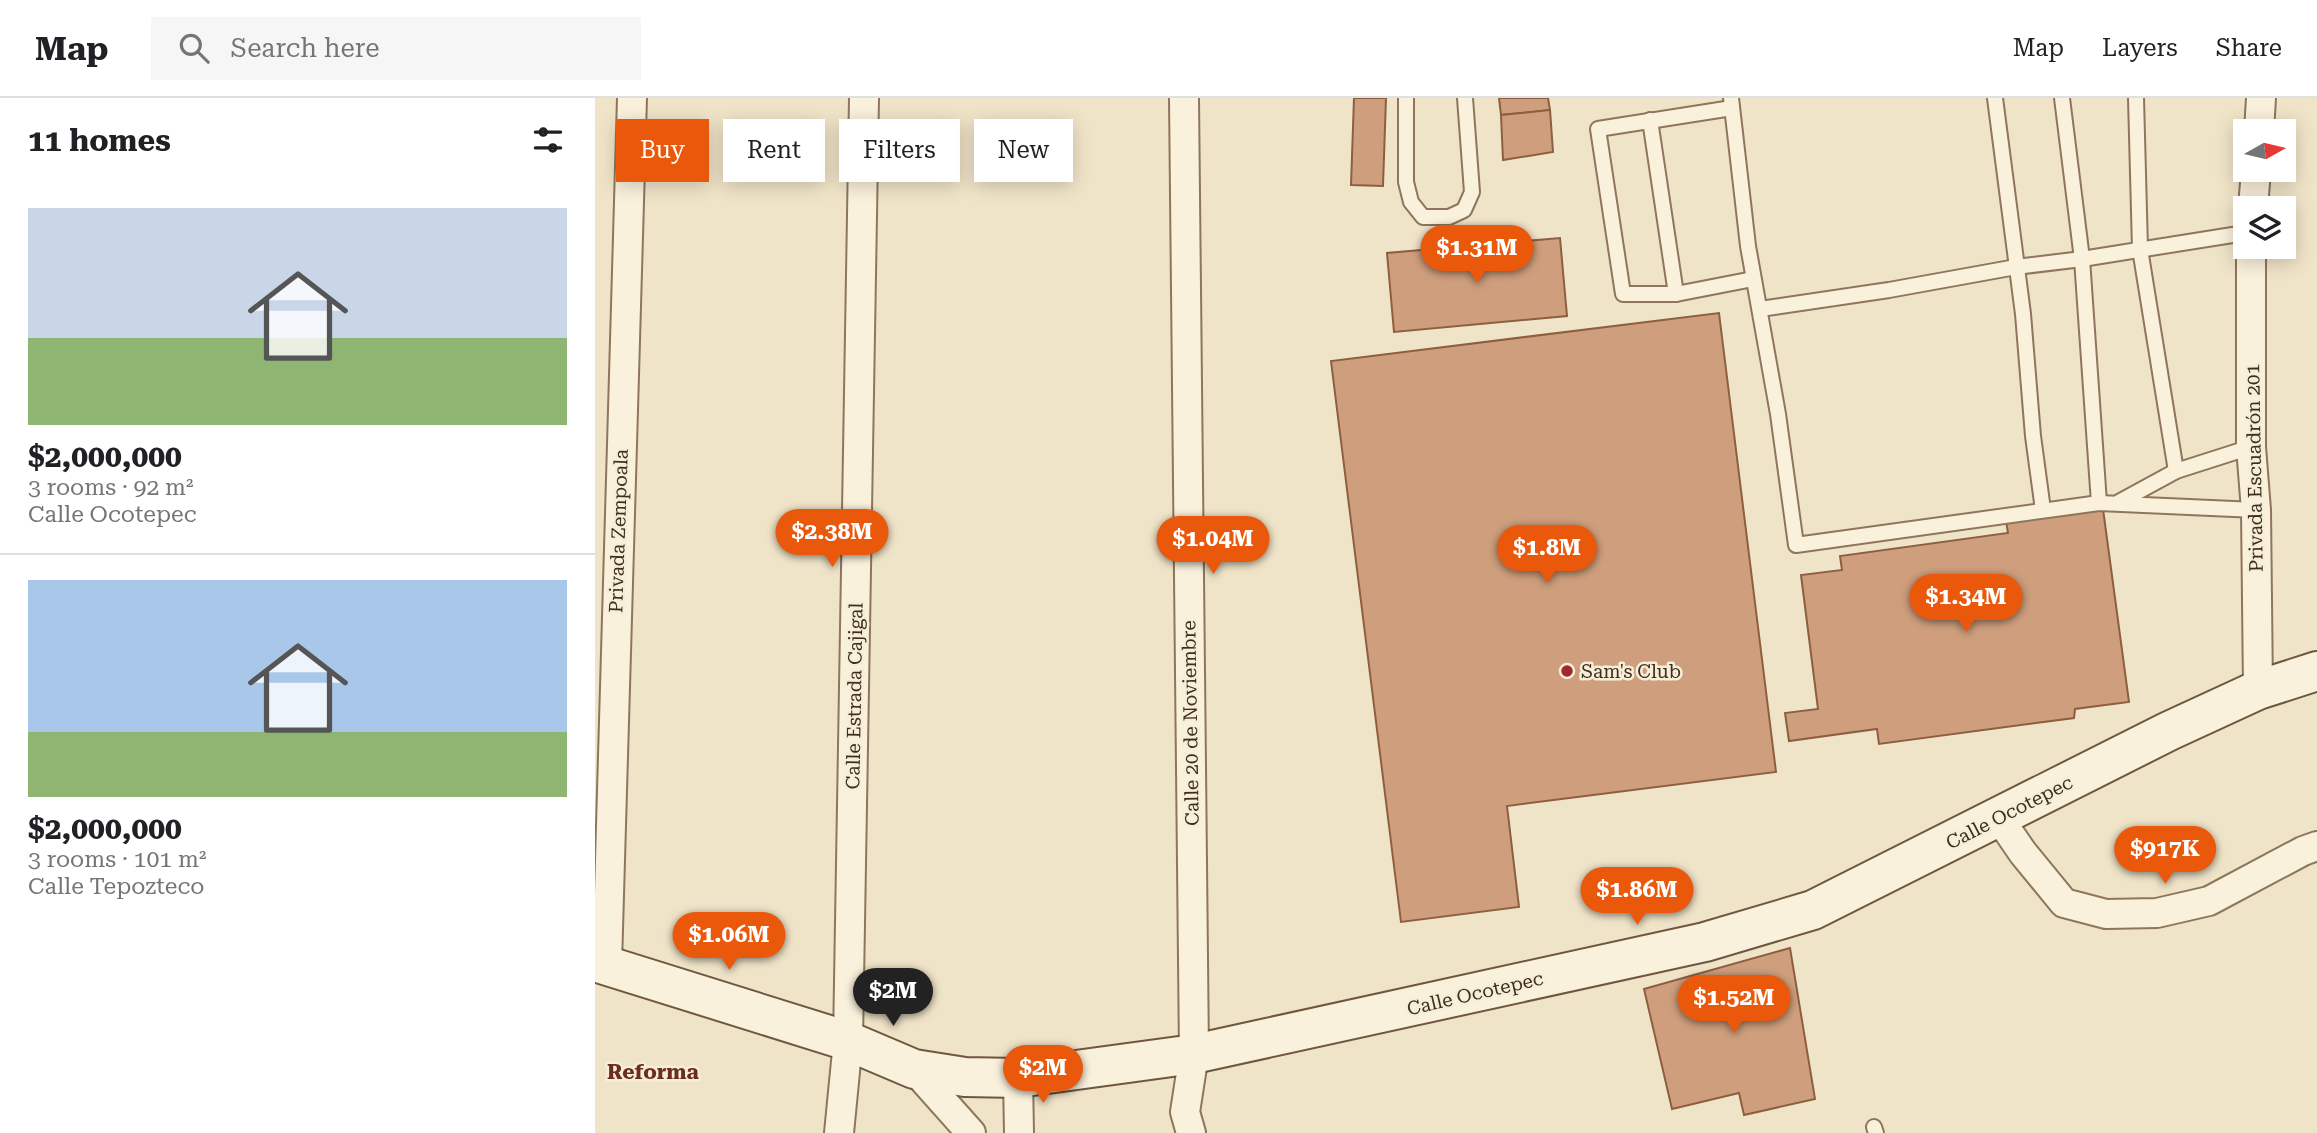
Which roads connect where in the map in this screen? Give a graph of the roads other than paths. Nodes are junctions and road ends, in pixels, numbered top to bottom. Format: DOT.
graph roads {
  1 [pos="632,98"];
  2 [pos="864,98"];
  3 [pos="1184,98"];
  4 [pos="1406,98"];
  5 [pos="1465,98"];
  6 [pos="1995,98"];
  7 [pos="2062,98"];
  8 [pos="2136,98"];
  9 [pos="2261,98"];
  10 [pos="1731,103"];
  11 [pos="2260,119"];
  12 [pos="1650,120"];
  13 [pos="2233,235"];
  14 [pos="2140,249"];
  15 [pos="2081,259"];
  16 [pos="2251,259"];
  17 [pos="2016,267"];
  18 [pos="1753,279"];
  19 [pos="1676,294"];
  20 [pos="1760,309"];
  21 [pos="2251,447"];
  22 [pos="2176,471"];
  23 [pos="2099,503"];
  24 [pos="2118,503"];
  25 [pos="2043,510"];
  26 [pos="2256,510"];
  27 [pos="2317,671"];
  28 [pos="2259,690"];
  29 [pos="1999,818"];
  30 [pos="2317,846"];
  31 [pos="601,963"];
  32 [pos="848,1041"];
  33 [pos="1194,1054"];
  34 [pos="914,1069"];
  35 [pos="1018,1078"];
  36 [pos="839,1133"];
  37 [pos="971,1133"];
  38 [pos="1019,1133"];
  39 [pos="1191,1133"];
  1 -- 31 [label="street, Privada Zempoala"];
  2 -- 32 [label="street, Calle Estrada Cajigal"];
  3 -- 33 [label="street, Calle 20 de Noviembre"];
  4 -- 5 [label="lane"];
  6 -- 17 [label="lane"];
  7 -- 15 [label="lane"];
  8 -- 14 [label="lane"];
  9 -- 11 [label="street"];
  10 -- 12 [label="lane"];
  10 -- 18 [label="lane"];
  12 -- 19 [label="lane"];
  12 -- 19 [label="lane"];
  13 -- 14 [label="lane"];
  14 -- 15 [label="lane"];
  14 -- 22 [label="lane"];
  15 -- 17 [label="lane"];
  15 -- 23 [label="lane"];
  16 -- 21 [label="street, Privada Escuadrón 201"];
  17 -- 20 [label="lane"];
  17 -- 25 [label="lane"];
  18 -- 19 [label="lane"];
  18 -- 20 [label="lane"];
  20 -- 25 [label="lane"];
  21 -- 22 [label="lane"];
  21 -- 26 [label="street, Privada Escuadrón 201"];
  22 -- 24 [label="lane"];
  23 -- 24 [label="lane"];
  23 -- 25 [label="lane"];
  24 -- 26 [label="lane"];
  26 -- 28 [label="street, Privada Escuadrón 201"];
  27 -- 28 [label="street, Calle Ocotepec"];
  28 -- 29 [label="street, Calle Ocotepec"];
  29 -- 30 [label="street"];
  29 -- 33 [label="street, Calle Ocotepec"];
  31 -- 32 [label="street, Calle Ocotepec"];
  32 -- 34 [label="street, Calle Ocotepec"];
  32 -- 36 [label="street, Calle Estrada Cajigal"];
  33 -- 35 [label="street, Calle Ocotepec"];
  33 -- 39 [label="street, Calle 20 de Noviembre"];
  34 -- 35 [label="street, Calle Ocotepec"];
  34 -- 37 [label="street"];
  35 -- 38 [label="street"];
}
